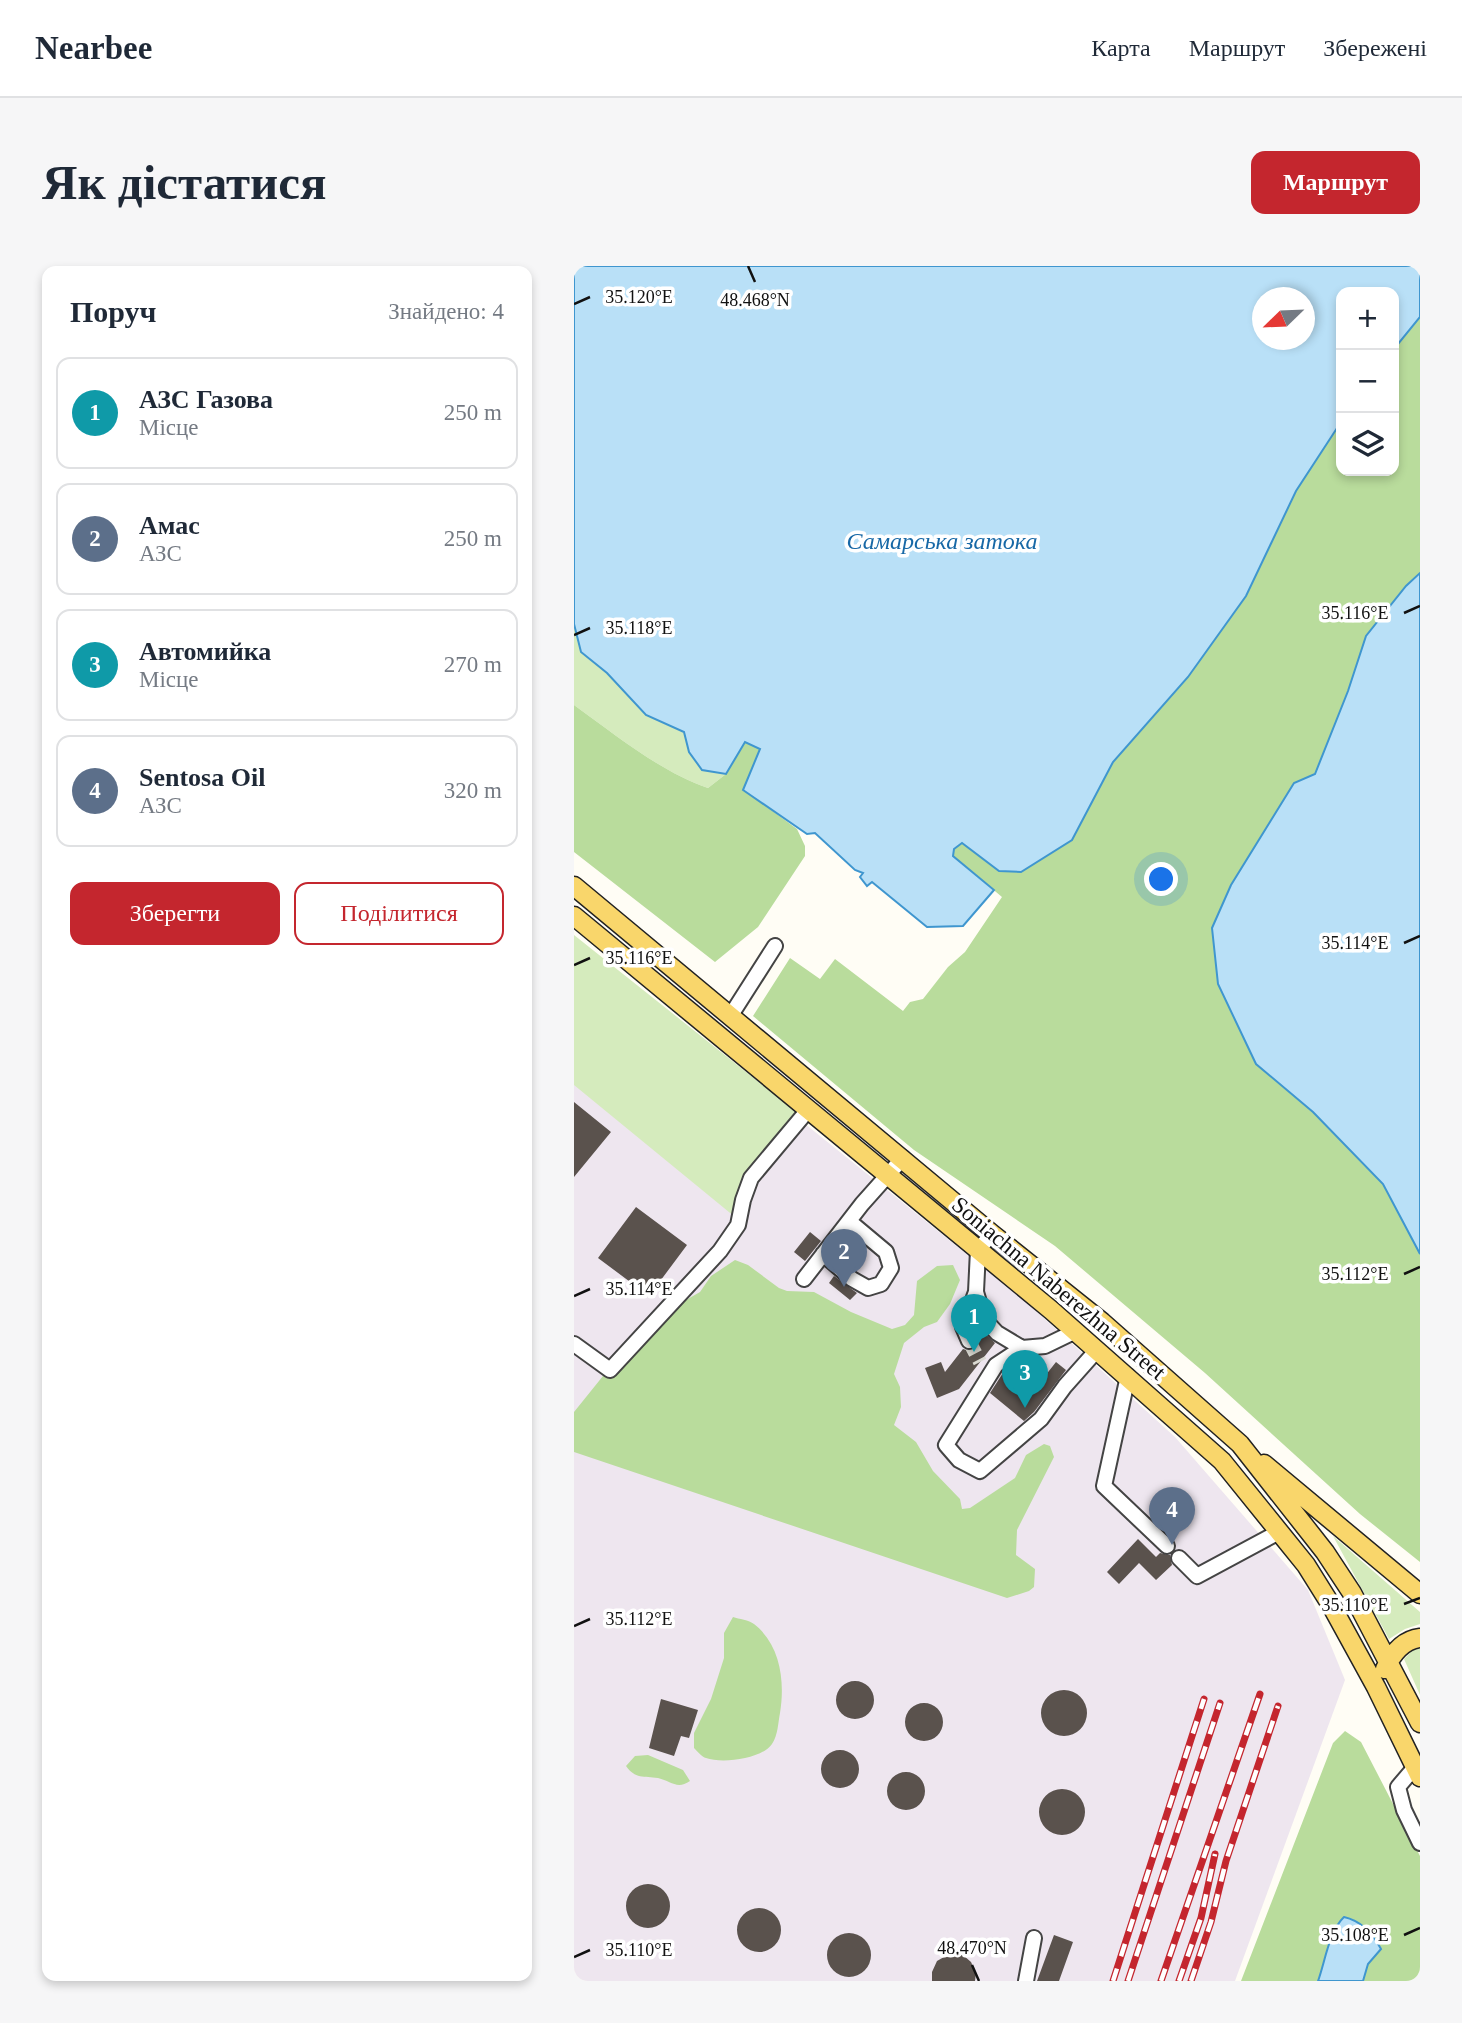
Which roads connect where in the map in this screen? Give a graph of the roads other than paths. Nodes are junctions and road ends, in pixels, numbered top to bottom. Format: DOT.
graph roads {
  1 [pos="574,886"];
  2 [pos="574,916"];
  3 [pos="775,946"];
  4 [pos="731,1015"];
  5 [pos="808,1110"];
  6 [pos="903,1158"];
  7 [pos="888,1176"];
  8 [pos="849,1221"];
  9 [pos="992,1234"];
  10 [pos="978,1250"];
  11 [pos="823,1254"];
  12 [pos="804,1279"];
  13 [pos="976,1292"];
  14 [pos="1102,1322"];
  15 [pos="1086,1340"];
  16 [pos="969,1342"];
  17 [pos="574,1344"];
  18 [pos="1021,1348"];
  19 [pos="980,1362"];
  20 [pos="989,1375"];
  21 [pos="1128,1376"];
  22 [pos="1240,1444"];
  23 [pos="1279,1532"];
  24 [pos="1167,1546"];
  25 [pos="1179,1558"];
  26 [pos="1420,1594"];
  27 [pos="1420,1638"];
  28 [pos="1389,1662"];
  29 [pos="1376,1687"];
  30 [pos="1420,1723"];
  31 [pos="1418,1772"];
  32 [pos="1420,1843"];
  33 [pos="1034,1938"];
  34 [pos="1026,1981"];
  1 -- 4 [label="main road, Soniachna Naberezhna Street"];
  2 -- 5 [label="main road, Soniachna Naberezhna Street"];
  3 -- 4 [label="lane"];
  4 -- 6 [label="main road, Soniachna Naberezhna Street"];
  5 -- 7 [label="main road, Soniachna Naberezhna Street"];
  5 -- 17 [label="lane"];
  6 -- 7 [label="lane"];
  6 -- 9 [label="main road, Soniachna Naberezhna Street"];
  7 -- 8 [label="lane"];
  7 -- 10 [label="main road, Soniachna Naberezhna Street"];
  8 -- 11 [label="lane"];
  8 -- 11 [label="lane"];
  9 -- 10 [label="lane"];
  9 -- 14 [label="main road, Soniachna Naberezhna Street"];
  10 -- 13 [label="lane"];
  10 -- 15 [label="main road, Soniachna Naberezhna Street"];
  11 -- 12 [label="lane"];
  13 -- 16 [label="lane"];
  13 -- 18 [label="lane"];
  14 -- 15 [label="lane"];
  14 -- 22 [label="main road, Soniachna Naberezhna Street"];
  15 -- 18 [label="lane"];
  15 -- 20 [label="lane"];
  15 -- 21 [label="main road, Soniachna Naberezhna Street"];
  18 -- 20 [label="lane"];
  19 -- 20 [label="lane"];
  21 -- 23 [label="main road, Soniachna Naberezhna Street"];
  21 -- 24 [label="lane"];
  22 -- 26 [label="main road"];
  22 -- 28 [label="main road, Soniachna Naberezhna Street"];
  23 -- 25 [label="lane"];
  23 -- 29 [label="main road, Soniachna Naberezhna Street"];
  27 -- 28 [label="main road"];
  28 -- 29 [label="main road"];
  28 -- 30 [label="main road, Soniachna Naberezhna Street"];
  29 -- 31 [label="main road, Soniachna Naberezhna Street"];
  31 -- 32 [label="lane"];
  33 -- 34 [label="lane"];
}
